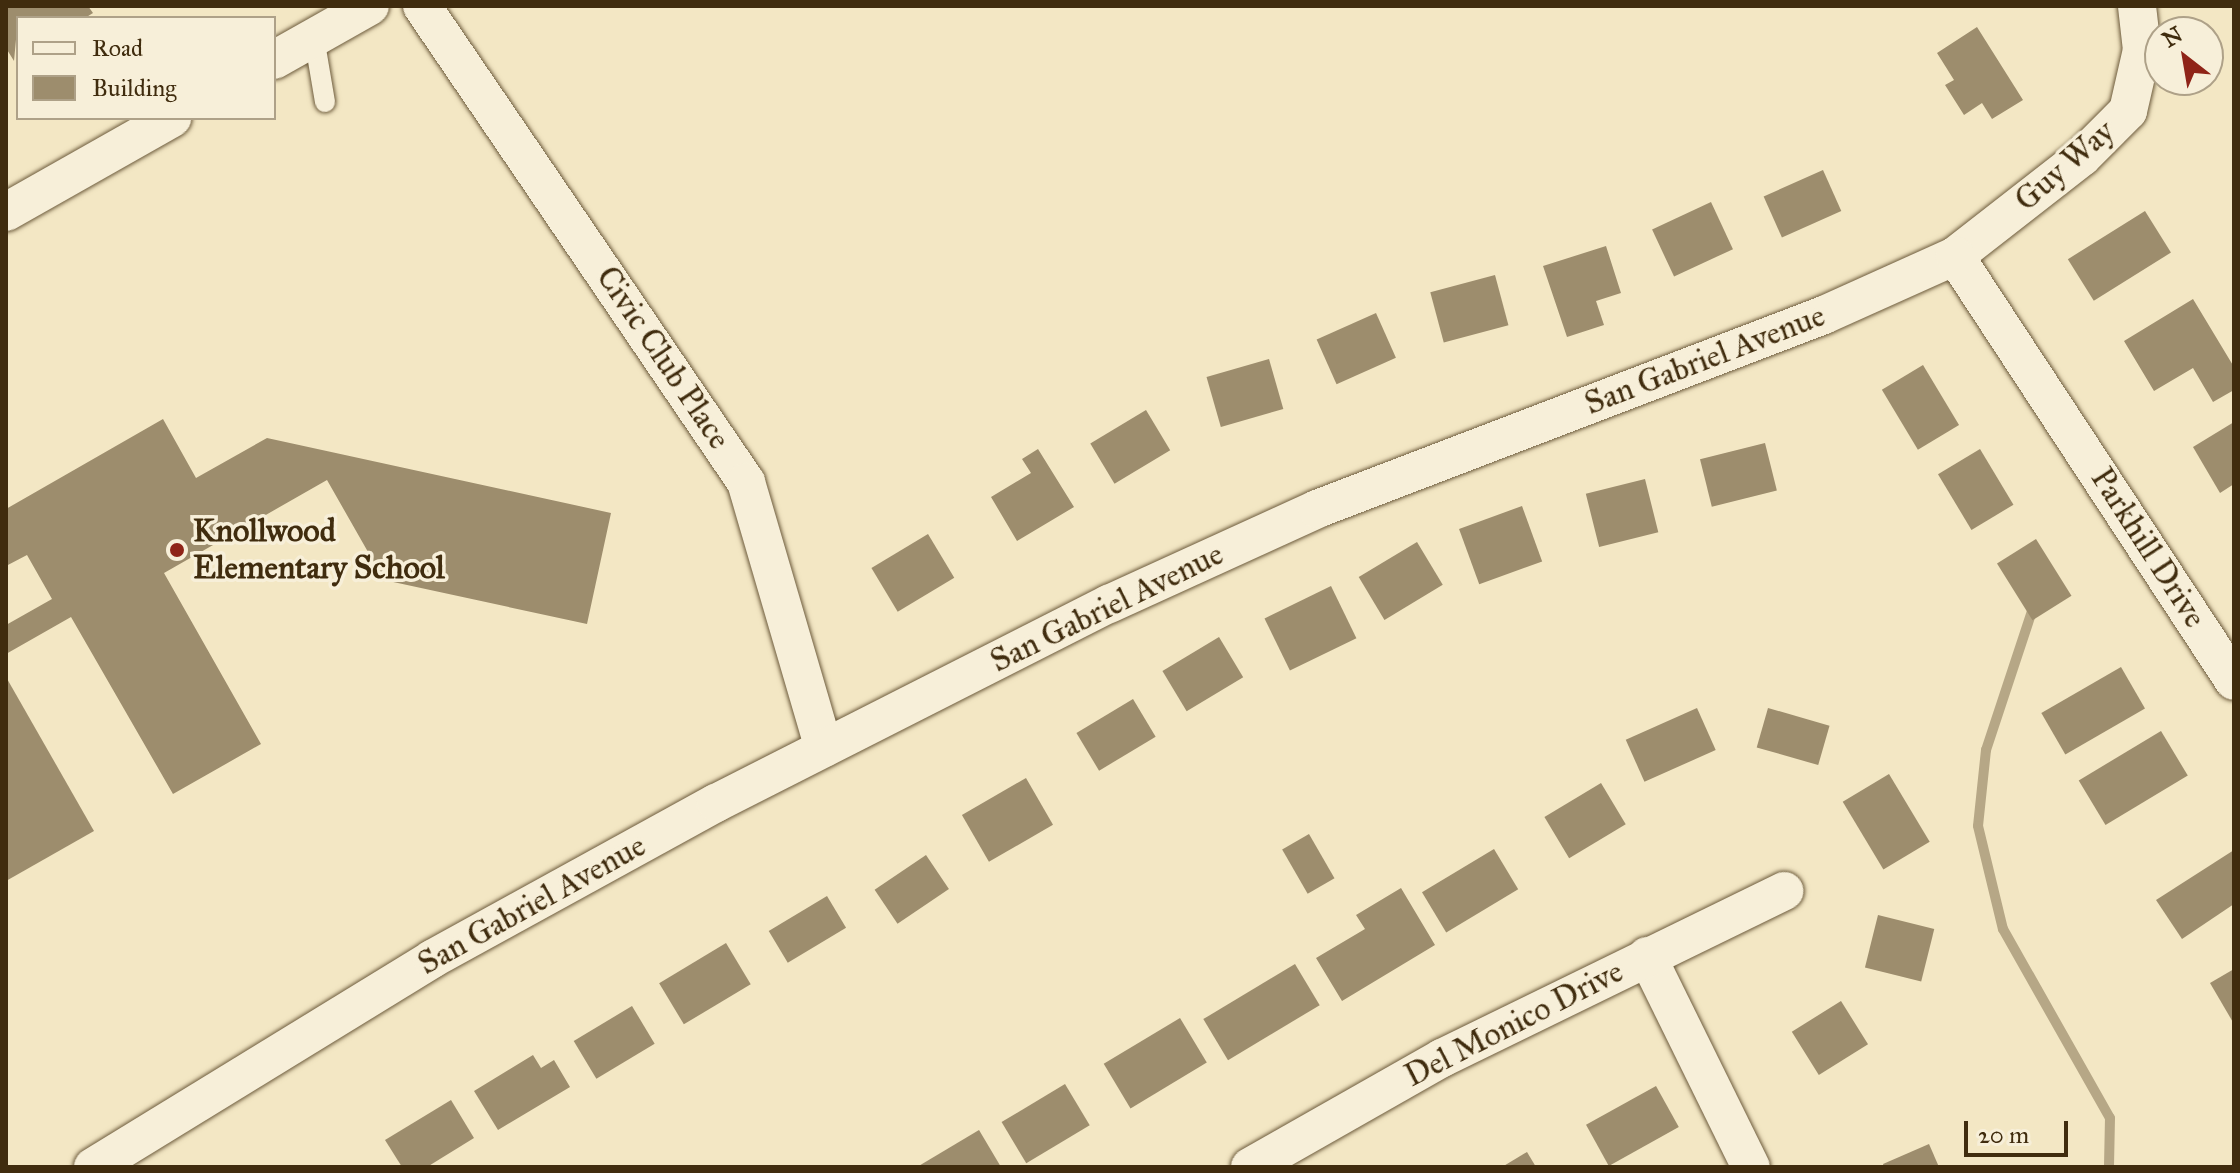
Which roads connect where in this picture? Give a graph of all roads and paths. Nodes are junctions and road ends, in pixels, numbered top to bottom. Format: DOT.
graph roads {
  1 [pos="370,6"];
  2 [pos="422,6"];
  3 [pos="2137,6"];
  4 [pos="314,37"];
  5 [pos="276,59"];
  6 [pos="325,102"];
  7 [pos="168,120"];
  8 [pos="6,212"];
  9 [pos="1955,256"];
  10 [pos="2234,681"];
  11 [pos="824,748"];
  12 [pos="1784,891"];
  13 [pos="1647,956"];
  14 [pos="93,1167"];
  15 [pos="1250,1167"];
  16 [pos="1751,1167"];
  1 -- 4 [label="street"];
  2 -- 11 [label="street, Civic Club Place"];
  3 -- 9 [label="street, Guy Way"];
  4 -- 5 [label="street"];
  4 -- 6 [label="lane"];
  7 -- 8 [label="street"];
  9 -- 10 [label="street, Parkhill Drive"];
  9 -- 11 [label="street, San Gabriel Avenue"];
  11 -- 14 [label="street, San Gabriel Avenue"];
  12 -- 13 [label="street, Del Monico Drive"];
  13 -- 15 [label="street, Del Monico Drive"];
  13 -- 16 [label="street"];
}
